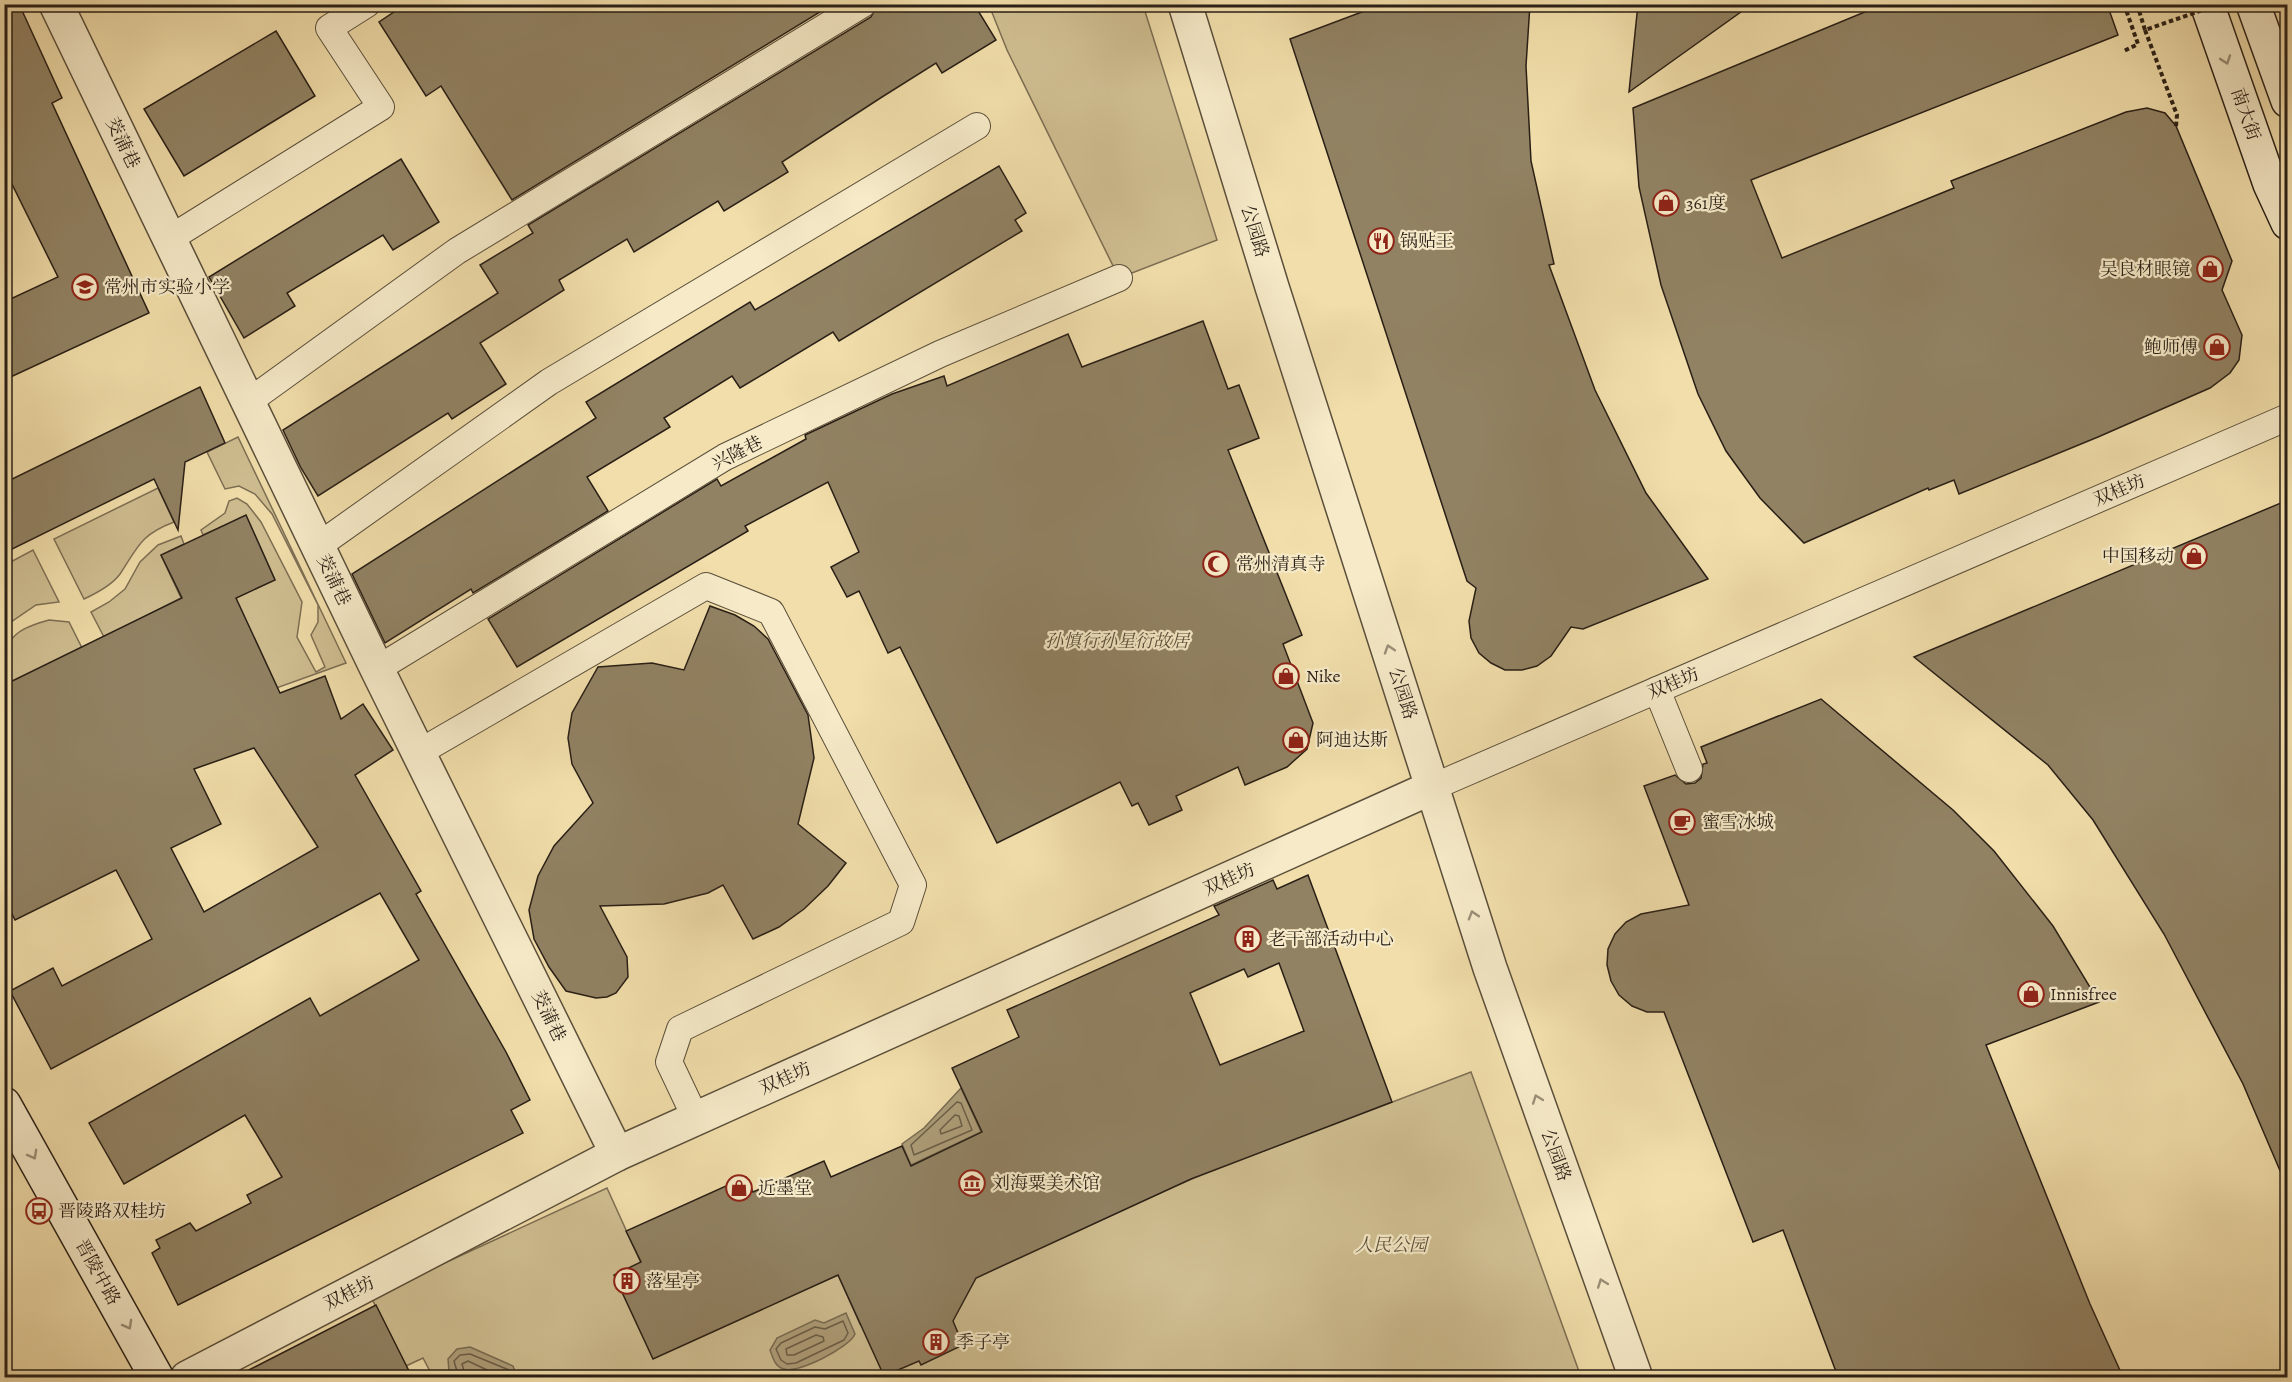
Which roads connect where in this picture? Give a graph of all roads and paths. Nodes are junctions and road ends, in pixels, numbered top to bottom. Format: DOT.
graph roads {
  1 [pos="56,4"];
  2 [pos="367,4"];
  3 [pos="862,4"];
  4 [pos="1185,4"];
  5 [pos="2124,4"];
  6 [pos="2137,4"];
  7 [pos="2207,4"];
  8 [pos="2220,4"];
  9 [pos="2253,4"];
  10 [pos="2145,30"];
  11 [pos="2124,51"];
  12 [pos="2288,101"];
  13 [pos="977,126"];
  14 [pos="2176,126"];
  15 [pos="2288,223"];
  16 [pos="169,239"];
  17 [pos="1119,278"];
  18 [pos="248,402"];
  19 [pos="2288,417"];
  20 [pos="318,546"];
  21 [pos="377,669"];
  22 [pos="1657,690"];
  23 [pos="418,753"];
  24 [pos="1689,769"];
  25 [pos="1433,787"];
  26 [pos="4,1104"];
  27 [pos="696,1119"];
  28 [pos="617,1154"];
  29 [pos="157,1377"];
  30 [pos="187,1377"];
  31 [pos="1636,1377"];
  1 -- 16 [label="street, 茭蒲巷"];
  2 -- 16 [label="lane"];
  3 -- 18 [label="lane"];
  25 -- 4 [label="street, 公园路, one-way"];
  5 -- 11 [label="path"];
  6 -- 10 [label="path, bridge"];
  7 -- 15 [label="street, 南大街, one-way"];
  8 -- 10 [label="path, bridge"];
  9 -- 12 [label="street"];
  10 -- 14 [label="path"];
  13 -- 20 [label="lane"];
  16 -- 18 [label="street, 茭蒲巷"];
  17 -- 21 [label="lane, 兴隆巷"];
  18 -- 20 [label="street, 茭蒲巷"];
  19 -- 22 [label="lane, 双桂坊"];
  20 -- 21 [label="street, 茭蒲巷"];
  21 -- 23 [label="street, 茭蒲巷"];
  22 -- 24 [label="lane"];
  22 -- 25 [label="lane, 双桂坊"];
  23 -- 27 [label="lane"];
  23 -- 28 [label="street, 茭蒲巷"];
  25 -- 27 [label="street, 双桂坊"];
  31 -- 25 [label="street, 公园路, one-way"];
  26 -- 29 [label="street, 晋陵中路, one-way"];
  27 -- 28 [label="street, 双桂坊"];
  28 -- 30 [label="street, 双桂坊"];
}
